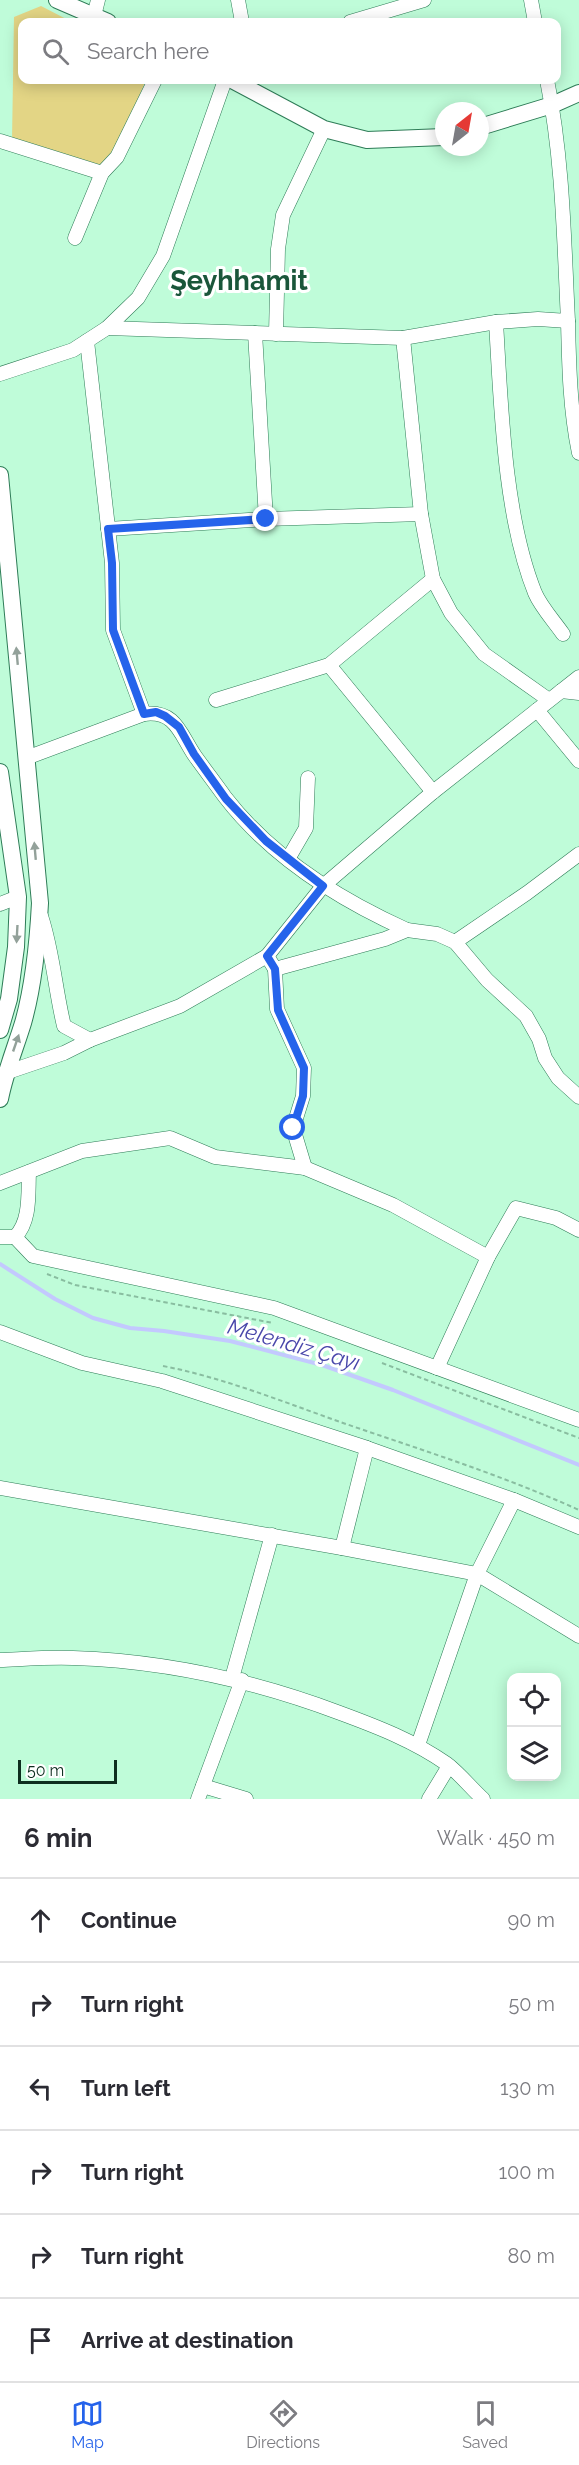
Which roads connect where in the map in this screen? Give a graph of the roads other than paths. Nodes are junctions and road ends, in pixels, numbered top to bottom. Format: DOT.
graph roads {
  1 [pos="57,0"];
  2 [pos="424,0"];
  3 [pos="531,0"];
  4 [pos="100,13"];
  5 [pos="364,18"];
  6 [pos="534,18"];
  7 [pos="153,84"];
  8 [pos="224,84"];
  9 [pos="240,84"];
  10 [pos="548,84"];
  11 [pos="579,93"];
  12 [pos="552,105"];
  13 [pos="489,124"];
  14 [pos="324,129"];
  15 [pos="435,137"];
  16 [pos="0,141"];
  17 [pos="102,173"];
  18 [pos="75,238"];
  19 [pos="568,321"];
  20 [pos="496,322"];
  21 [pos="106,327"];
  22 [pos="255,333"];
  23 [pos="276,334"];
  24 [pos="403,338"];
  25 [pos="87,341"];
  26 [pos="0,374"];
  27 [pos="579,453"];
  28 [pos="0,475"];
  29 [pos="421,514"];
  30 [pos="266,519"];
  31 [pos="108,529"];
  32 [pos="433,579"];
  33 [pos="563,634"];
  34 [pos="328,665"];
  35 [pos="579,677"];
  36 [pos="579,693"];
  37 [pos="555,696"];
  38 [pos="216,700"];
  39 [pos="537,710"];
  40 [pos="144,714"];
  41 [pos="26,758"];
  42 [pos="579,761"];
  43 [pos="308,778"];
  44 [pos="1,779"];
  45 [pos="433,792"];
  46 [pos="288,859"];
  47 [pos="577,859"];
  48 [pos="323,886"];
  49 [pos="18,897"];
  50 [pos="0,904"];
  51 [pos="39,911"];
  52 [pos="407,930"];
  53 [pos="455,942"];
  54 [pos="267,956"];
  55 [pos="275,969"];
  56 [pos="0,1030"];
  57 [pos="90,1040"];
  58 [pos="5,1072"];
  59 [pos="579,1097"];
  60 [pos="0,1099"];
  61 [pos="305,1168"];
  62 [pos="29,1172"];
  63 [pos="0,1183"];
  64 [pos="579,1230"];
  65 [pos="0,1237"];
  66 [pos="15,1237"];
  67 [pos="488,1257"];
  68 [pos="0,1332"];
  69 [pos="437,1368"];
  70 [pos="579,1420"];
  71 [pos="367,1448"];
  72 [pos="0,1488"];
  73 [pos="514,1500"];
  74 [pos="579,1527"];
  75 [pos="272,1535"];
  76 [pos="342,1548"];
  77 [pos="477,1574"];
  78 [pos="579,1636"];
  79 [pos="0,1660"];
  80 [pos="237,1679"];
  81 [pos="418,1745"];
  82 [pos="449,1766"];
  83 [pos="200,1792"];
  84 [pos="246,1799"];
  85 [pos="429,1799"];
  86 [pos="483,1799"];
  1 -- 4 [label="main road"];
  2 -- 5 [label="street"];
  3 -- 6 [label="street"];
  7 -- 17 [label="street"];
  8 -- 21 [label="street"];
  9 -- 14 [label="main road"];
  10 -- 12 [label="street"];
  11 -- 12 [label="main road"];
  12 -- 13 [label="main road"];
  12 -- 19 [label="street"];
  14 -- 15 [label="main road"];
  14 -- 23 [label="street"];
  16 -- 17 [label="street"];
  17 -- 18 [label="street"];
  19 -- 20 [label="street"];
  19 -- 27 [label="street"];
  20 -- 24 [label="street"];
  20 -- 33 [label="street"];
  21 -- 22 [label="street"];
  21 -- 25 [label="street"];
  22 -- 23 [label="street"];
  22 -- 30 [label="street"];
  23 -- 24 [label="street"];
  24 -- 29 [label="street"];
  25 -- 26 [label="street"];
  25 -- 31 [label="street"];
  41 -- 28 [label="main road, one-way"];
  29 -- 30 [label="street"];
  29 -- 32 [label="street"];
  30 -- 31 [label="street"];
  31 -- 40 [label="street"];
  32 -- 34 [label="street"];
  32 -- 37 [label="street"];
  34 -- 38 [label="street"];
  34 -- 45 [label="street"];
  35 -- 37 [label="street"];
  36 -- 37 [label="street"];
  37 -- 39 [label="street"];
  39 -- 42 [label="street"];
  39 -- 45 [label="street"];
  40 -- 41 [label="street"];
  40 -- 46 [label="street"];
  51 -- 41 [label="main road, one-way"];
  43 -- 46 [label="street"];
  44 -- 49 [label="main road"];
  45 -- 48 [label="street"];
  46 -- 48 [label="street"];
  47 -- 53 [label="street"];
  48 -- 52 [label="street"];
  48 -- 54 [label="street"];
  49 -- 50 [label="street"];
  49 -- 56 [label="main road, one-way"];
  51 -- 57 [label="street"];
  58 -- 51 [label="main road, one-way"];
  52 -- 53 [label="street"];
  52 -- 55 [label="street"];
  53 -- 59 [label="street"];
  54 -- 55 [label="street"];
  54 -- 57 [label="street"];
  55 -- 61 [label="street"];
  57 -- 58 [label="street"];
  58 -- 60 [label="main road"];
  61 -- 62 [label="street"];
  61 -- 67 [label="street"];
  62 -- 63 [label="street"];
  62 -- 66 [label="street"];
  64 -- 67 [label="street"];
  65 -- 66 [label="street"];
  66 -- 69 [label="street"];
  67 -- 69 [label="street"];
  68 -- 71 [label="street"];
  69 -- 70 [label="street"];
  71 -- 73 [label="street"];
  71 -- 76 [label="street"];
  72 -- 75 [label="street"];
  73 -- 74 [label="street"];
  73 -- 77 [label="street"];
  75 -- 76 [label="street"];
  75 -- 80 [label="street"];
  76 -- 77 [label="street"];
  77 -- 78 [label="street"];
  77 -- 81 [label="street"];
  79 -- 80 [label="street"];
  80 -- 81 [label="street"];
  80 -- 83 [label="street"];
  81 -- 82 [label="street"];
  82 -- 85 [label="street"];
  82 -- 86 [label="street"];
  83 -- 84 [label="street"];
}
